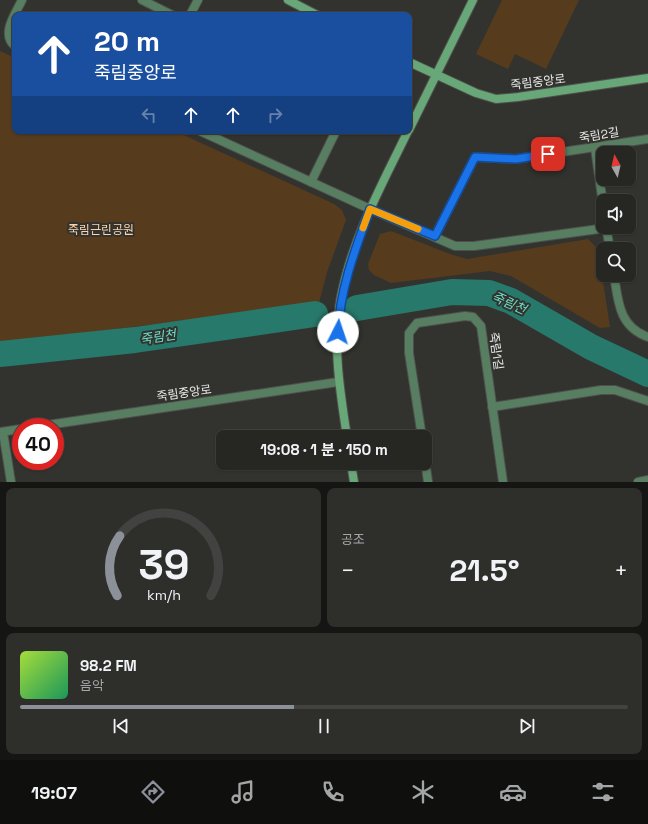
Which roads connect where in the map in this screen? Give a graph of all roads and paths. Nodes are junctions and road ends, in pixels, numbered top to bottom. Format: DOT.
graph roads {
  1 [pos="22,0"];
  2 [pos="142,0"];
  3 [pos="198,0"];
  4 [pos="288,0"];
  5 [pos="473,0"];
  6 [pos="17,12"];
  7 [pos="166,12"];
  8 [pos="192,12"];
  9 [pos="311,12"];
  10 [pos="12,22"];
  11 [pos="12,42"];
  12 [pos="412,63"];
  13 [pos="436,75"];
  14 [pos="648,78"];
  15 [pos="412,124"];
  16 [pos="207,134"];
  17 [pos="335,134"];
  18 [pos="407,134"];
  19 [pos="648,139"];
  20 [pos="595,148"];
  21 [pos="311,182"];
  22 [pos="602,194"];
  23 [pos="370,209"];
  24 [pos="596,229"];
  25 [pos="435,236"];
  26 [pos="615,282"];
  27 [pos="648,338"];
  28 [pos="338,382"];
  29 [pos="648,401"];
  30 [pos="492,407"];
  31 [pos="64,423"];
  32 [pos="12,430"];
  33 [pos="346,430"];
  34 [pos="421,430"];
  35 [pos="2,432"];
  36 [pos="352,470"];
  37 [pos="426,470"];
  38 [pos="648,480"];
  39 [pos="11,482"];
  40 [pos="354,482"];
  41 [pos="428,482"];
  42 [pos="503,482"];
  43 [pos="638,482"];
  1 -- 6 [label="street"];
  2 -- 7 [label="street"];
  3 -- 8 [label="street"];
  4 -- 9 [label="street"];
  5 -- 13 [label="street"];
  10 -- 11 [label="street"];
  12 -- 13 [label="street, 죽림중앙로"];
  13 -- 14 [label="street, 죽림중앙로"];
  13 -- 15 [label="street"];
  16 -- 21 [label="street"];
  17 -- 21 [label="street"];
  18 -- 23 [label="street"];
  19 -- 20 [label="street, 죽림2길"];
  20 -- 22 [label="street"];
  20 -- 25 [label="street, 죽림2길"];
  21 -- 23 [label="street"];
  23 -- 25 [label="street"];
  23 -- 28 [label="street"];
  24 -- 25 [label="street"];
  26 -- 27 [label="street"];
  28 -- 31 [label="street, 죽림중앙로"];
  28 -- 33 [label="street"];
  29 -- 30 [label="street"];
  30 -- 34 [label="street, 죽림1길"];
  30 -- 42 [label="street"];
  32 -- 35 [label="street"];
  35 -- 39 [label="street"];
  36 -- 40 [label="street"];
  37 -- 41 [label="street"];
  38 -- 43 [label="street"];
}
